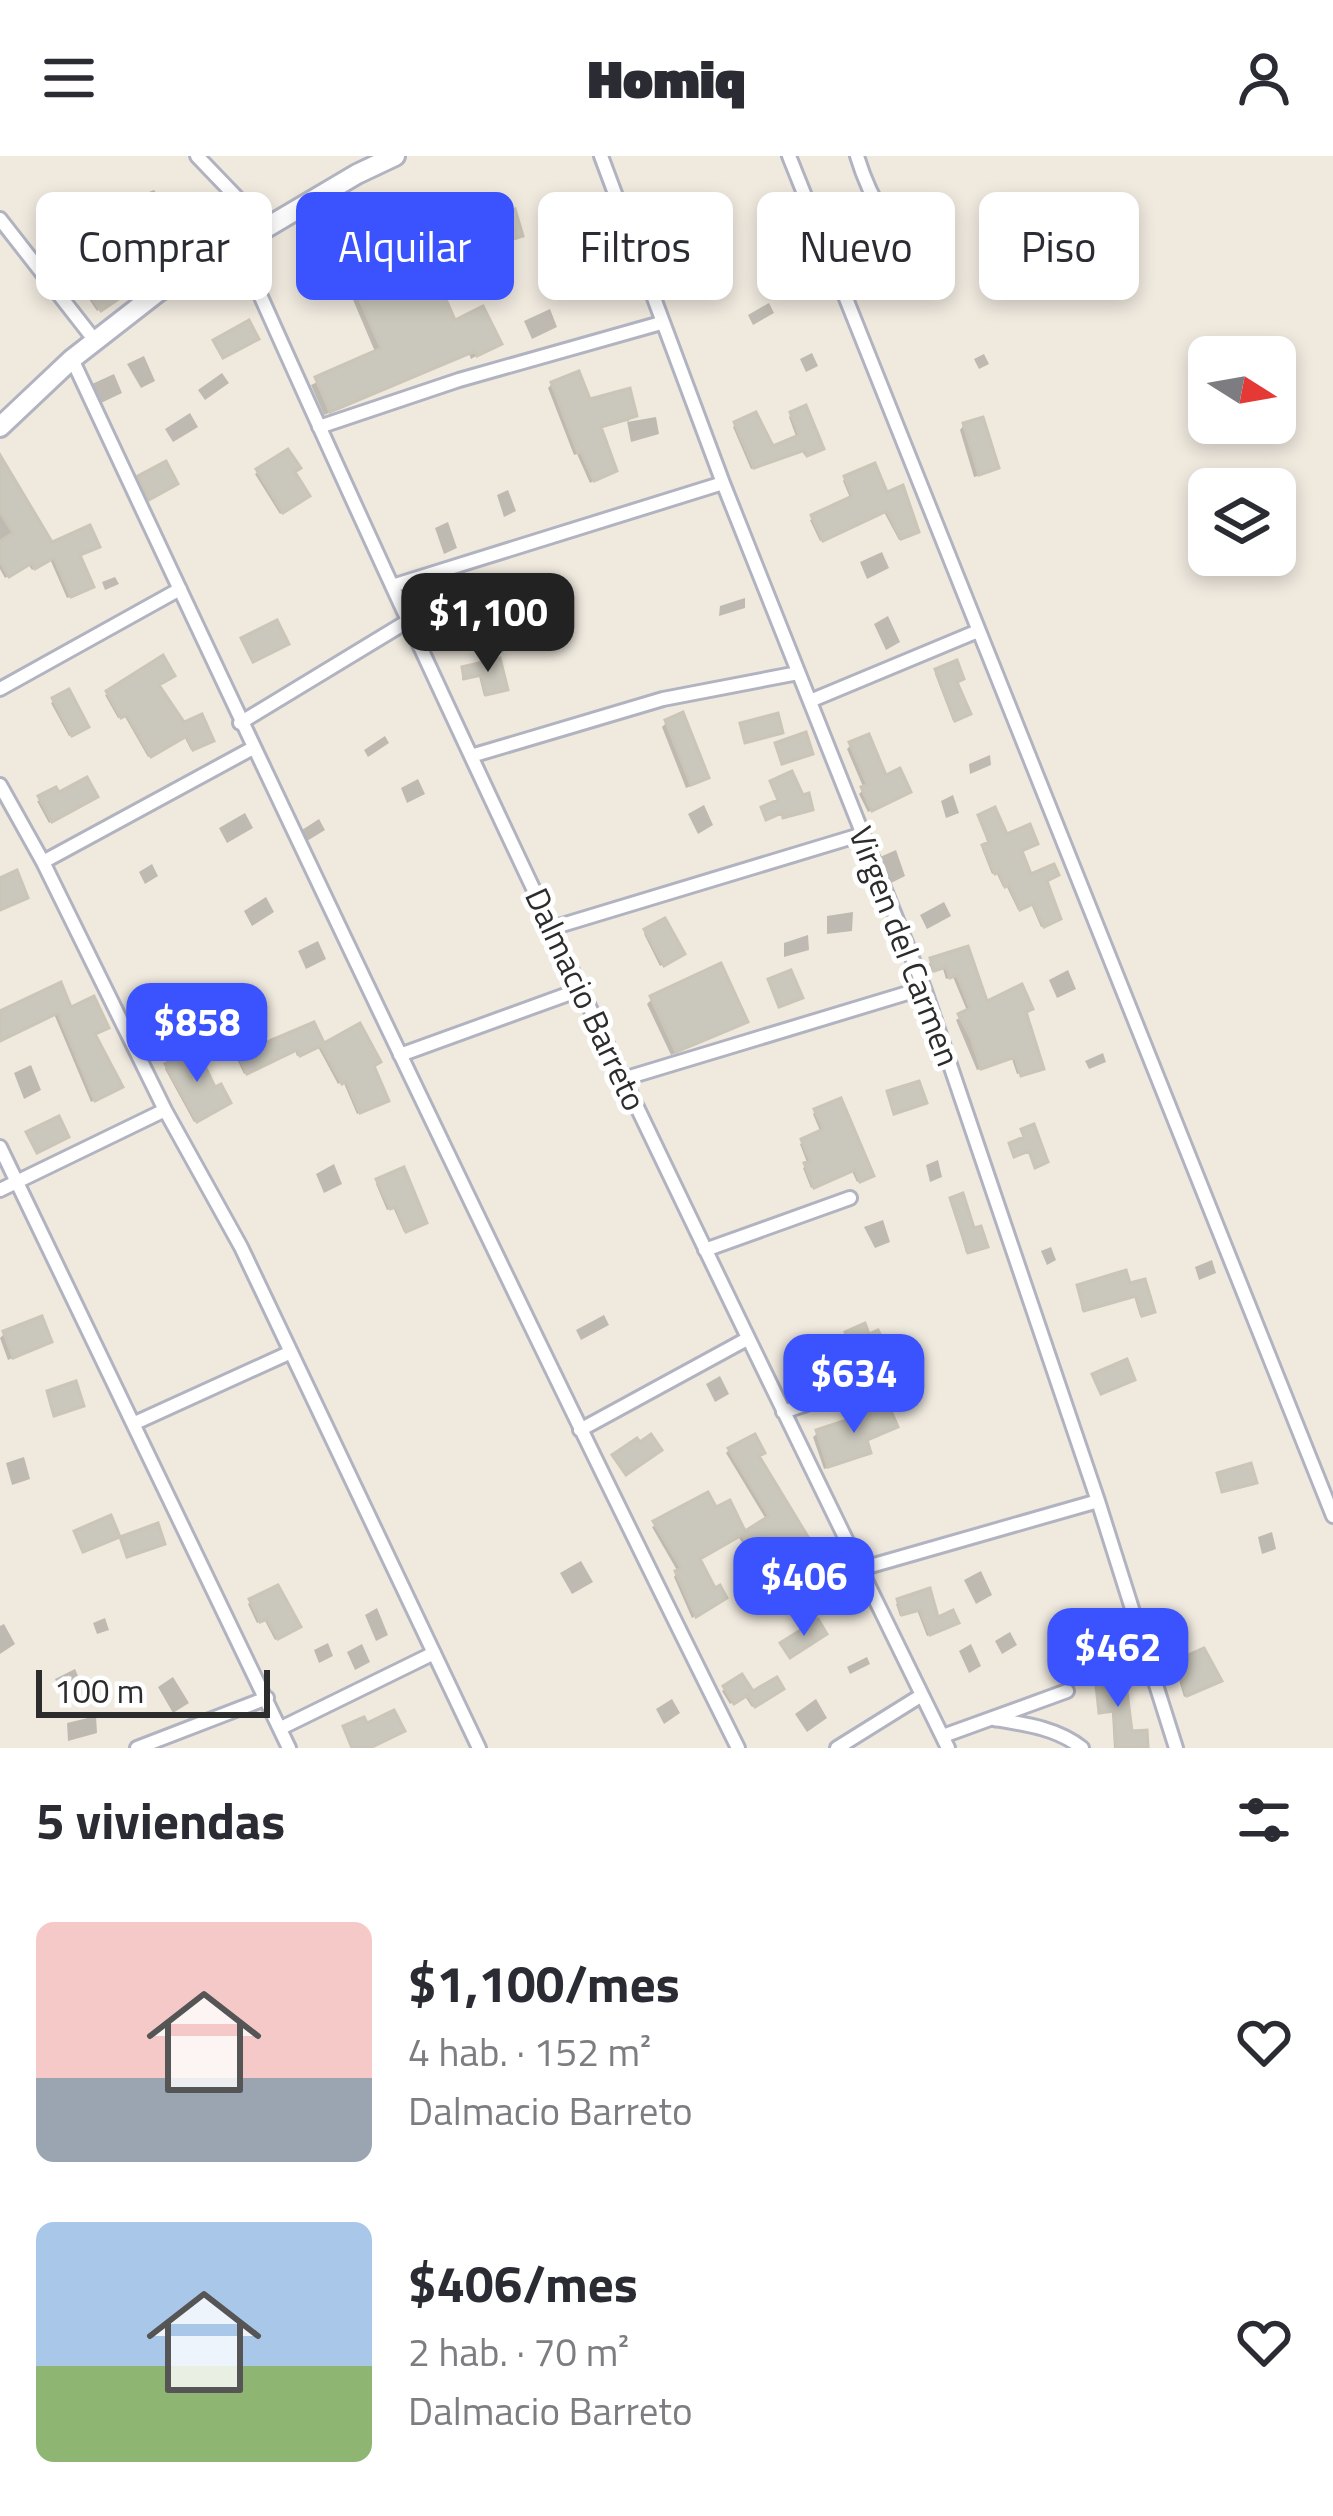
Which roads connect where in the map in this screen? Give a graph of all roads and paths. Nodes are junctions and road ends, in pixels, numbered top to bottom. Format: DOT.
graph roads {
  1 [pos="197,156"];
  2 [pos="395,156"];
  3 [pos="602,156"];
  4 [pos="790,156"];
  5 [pos="857,156"];
  6 [pos="362,165"];
  7 [pos="232,192"];
  8 [pos="868,192"];
  9 [pos="0,219"];
  10 [pos="272,226"];
  11 [pos="148,300"];
  12 [pos="262,300"];
  13 [pos="661,323"];
  14 [pos="96,342"];
  15 [pos="72,359"];
  16 [pos="0,427"];
  17 [pos="319,427"];
  18 [pos="723,483"];
  19 [pos="392,586"];
  20 [pos="180,590"];
  21 [pos="408,621"];
  22 [pos="978,631"];
  23 [pos="798,673"];
  24 [pos="0,689"];
  25 [pos="810,701"];
  26 [pos="240,723"];
  27 [pos="253,748"];
  28 [pos="471,756"];
  29 [pos="1,790"];
  30 [pos="863,834"];
  31 [pos="43,862"];
  32 [pos="552,928"];
  33 [pos="924,988"];
  34 [pos="582,989"];
  35 [pos="400,1054"];
  36 [pos="623,1079"];
  37 [pos="165,1110"];
  38 [pos="0,1147"];
  39 [pos="19,1181"];
  40 [pos="0,1190"];
  41 [pos="850,1198"];
  42 [pos="705,1250"];
  43 [pos="747,1339"];
  44 [pos="291,1352"];
  45 [pos="902,1372"];
  46 [pos="783,1412"];
  47 [pos="135,1423"];
  48 [pos="580,1430"];
  49 [pos="1098,1502"];
  50 [pos="1333,1516"];
  51 [pos="860,1569"];
  52 [pos="434,1653"];
  53 [pos="1067,1691"];
  54 [pos="922,1695"];
  55 [pos="266,1698"];
  56 [pos="993,1719"];
  57 [pos="281,1728"];
  58 [pos="946,1742"];
  59 [pos="137,1748"];
  60 [pos="289,1748"];
  61 [pos="479,1748"];
  62 [pos="738,1748"];
  63 [pos="837,1748"];
  64 [pos="1082,1748"];
  65 [pos="1176,1748"];
  1 -- 7 [label="street"];
  2 -- 6 [label="main road"];
  3 -- 13 [label="street, Virgen del Carmen"];
  4 -- 22 [label="street"];
  5 -- 8 [label="street"];
  6 -- 10 [label="main road"];
  9 -- 14 [label="street"];
  11 -- 14 [label="main road"];
  12 -- 17 [label="street, Dalmacio Barreto"];
  13 -- 17 [label="street"];
  13 -- 18 [label="street, Virgen del Carmen"];
  14 -- 15 [label="main road"];
  15 -- 16 [label="main road"];
  15 -- 20 [label="street"];
  17 -- 19 [label="street, Dalmacio Barreto"];
  18 -- 19 [label="street"];
  18 -- 23 [label="street, Virgen del Carmen"];
  19 -- 21 [label="street, Dalmacio Barreto"];
  20 -- 24 [label="street"];
  20 -- 26 [label="street"];
  21 -- 26 [label="street"];
  21 -- 28 [label="street, Dalmacio Barreto"];
  22 -- 25 [label="street"];
  22 -- 50 [label="street"];
  23 -- 25 [label="street, Virgen del Carmen"];
  23 -- 28 [label="street"];
  25 -- 30 [label="street, Virgen del Carmen"];
  26 -- 27 [label="street"];
  27 -- 31 [label="street"];
  27 -- 35 [label="street"];
  28 -- 32 [label="street, Dalmacio Barreto"];
  29 -- 31 [label="street"];
  30 -- 32 [label="street"];
  30 -- 33 [label="street, Virgen del Carmen"];
  31 -- 37 [label="street"];
  32 -- 34 [label="street, Dalmacio Barreto"];
  33 -- 36 [label="street"];
  33 -- 49 [label="street, Virgen del Carmen"];
  34 -- 35 [label="street"];
  34 -- 36 [label="street, Dalmacio Barreto"];
  35 -- 48 [label="street"];
  36 -- 42 [label="street, Dalmacio Barreto"];
  37 -- 39 [label="street"];
  37 -- 44 [label="street"];
  38 -- 39 [label="street"];
  39 -- 40 [label="street"];
  39 -- 47 [label="street"];
  41 -- 42 [label="street"];
  42 -- 43 [label="street, Dalmacio Barreto"];
  43 -- 46 [label="street, Dalmacio Barreto"];
  43 -- 48 [label="street"];
  44 -- 47 [label="street"];
  44 -- 52 [label="street"];
  45 -- 46 [label="street"];
  46 -- 51 [label="street, Dalmacio Barreto"];
  47 -- 55 [label="street"];
  48 -- 62 [label="street"];
  49 -- 51 [label="street"];
  49 -- 65 [label="street, Virgen del Carmen"];
  51 -- 54 [label="street, Dalmacio Barreto"];
  52 -- 57 [label="street"];
  52 -- 61 [label="street"];
  53 -- 56 [label="street"];
  54 -- 58 [label="street, Dalmacio Barreto"];
  54 -- 63 [label="street"];
  55 -- 57 [label="street"];
  55 -- 59 [label="street"];
  56 -- 58 [label="street"];
  56 -- 64 [label="street"];
  57 -- 60 [label="street"];
}
